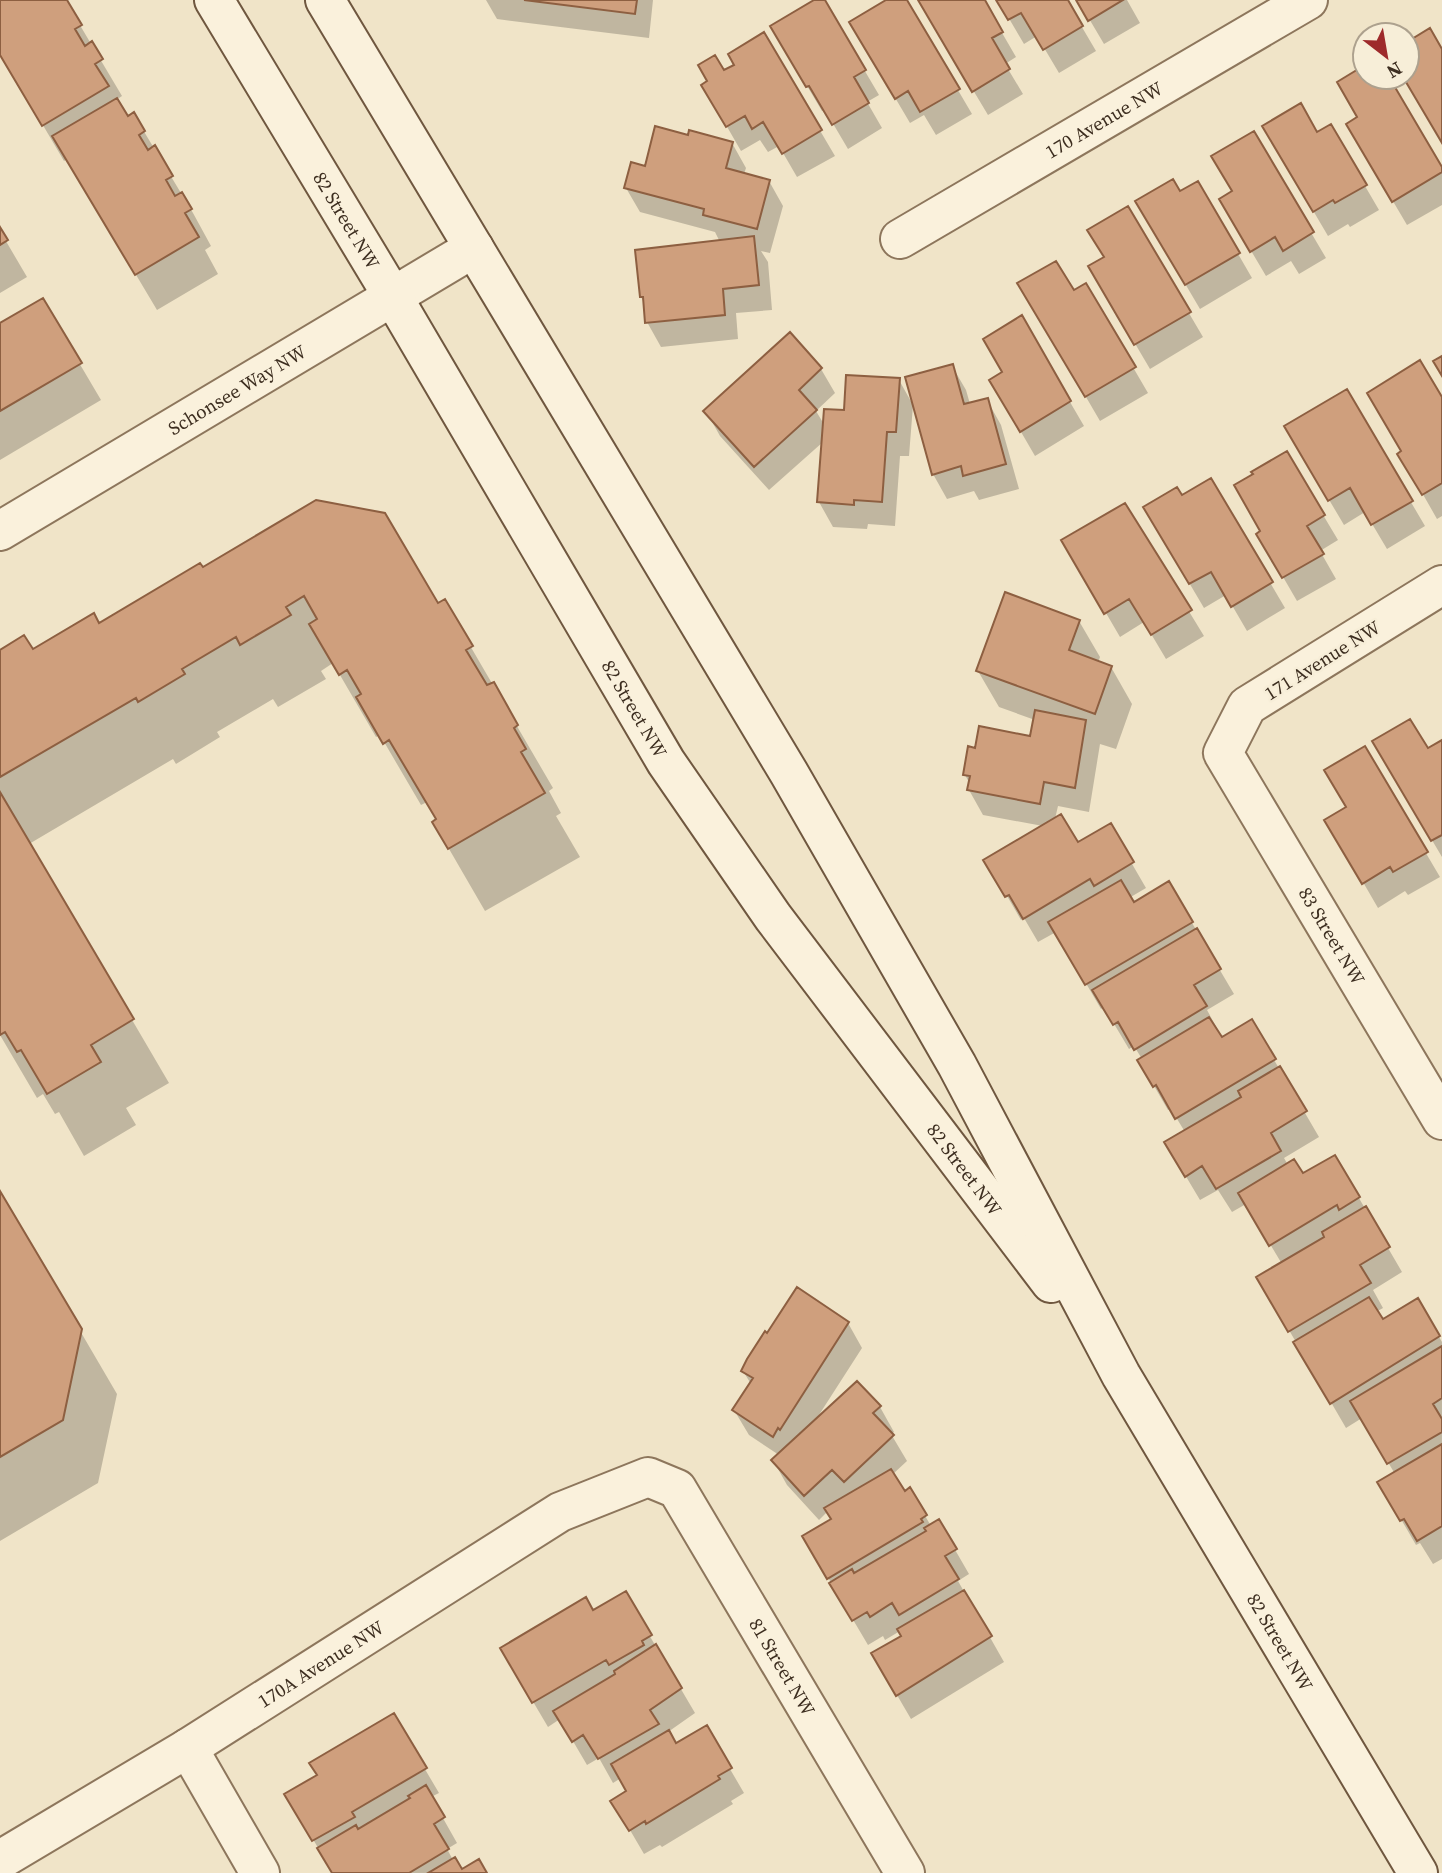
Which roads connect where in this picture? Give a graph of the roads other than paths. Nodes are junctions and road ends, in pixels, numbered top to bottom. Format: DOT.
graph roads {
  1 [pos="214,0"];
  2 [pos="325,0"];
  3 [pos="1308,0"];
  4 [pos="900,239"];
  5 [pos="474,248"];
  6 [pos="393,297"];
  7 [pos="0,531"];
  8 [pos="1442,585"];
  9 [pos="1223,753"];
  10 [pos="1442,1120"];
  11 [pos="1121,1375"];
  12 [pos="648,1477"];
  13 [pos="188,1748"];
  14 [pos="0,1860"];
  15 [pos="260,1873"];
  16 [pos="905,1873"];
  17 [pos="1418,1873"];
  1 -- 6 [label="main road, 82 Street NW"];
  2 -- 5 [label="main road, 82 Street NW"];
  3 -- 4 [label="main road, 170 Avenue NW"];
  5 -- 6 [label="main road, Schonsee Way NW"];
  5 -- 11 [label="main road, 82 Street NW"];
  6 -- 7 [label="main road, Schonsee Way NW"];
  6 -- 11 [label="main road, 82 Street NW"];
  8 -- 9 [label="main road, 171 Avenue NW"];
  9 -- 10 [label="main road, 83 Street NW"];
  11 -- 17 [label="main road, 82 Street NW"];
  12 -- 13 [label="main road, 170A Avenue NW"];
  12 -- 16 [label="main road, 81 Street NW"];
  13 -- 14 [label="main road, 170A Avenue NW"];
  13 -- 15 [label="main road"];
}
